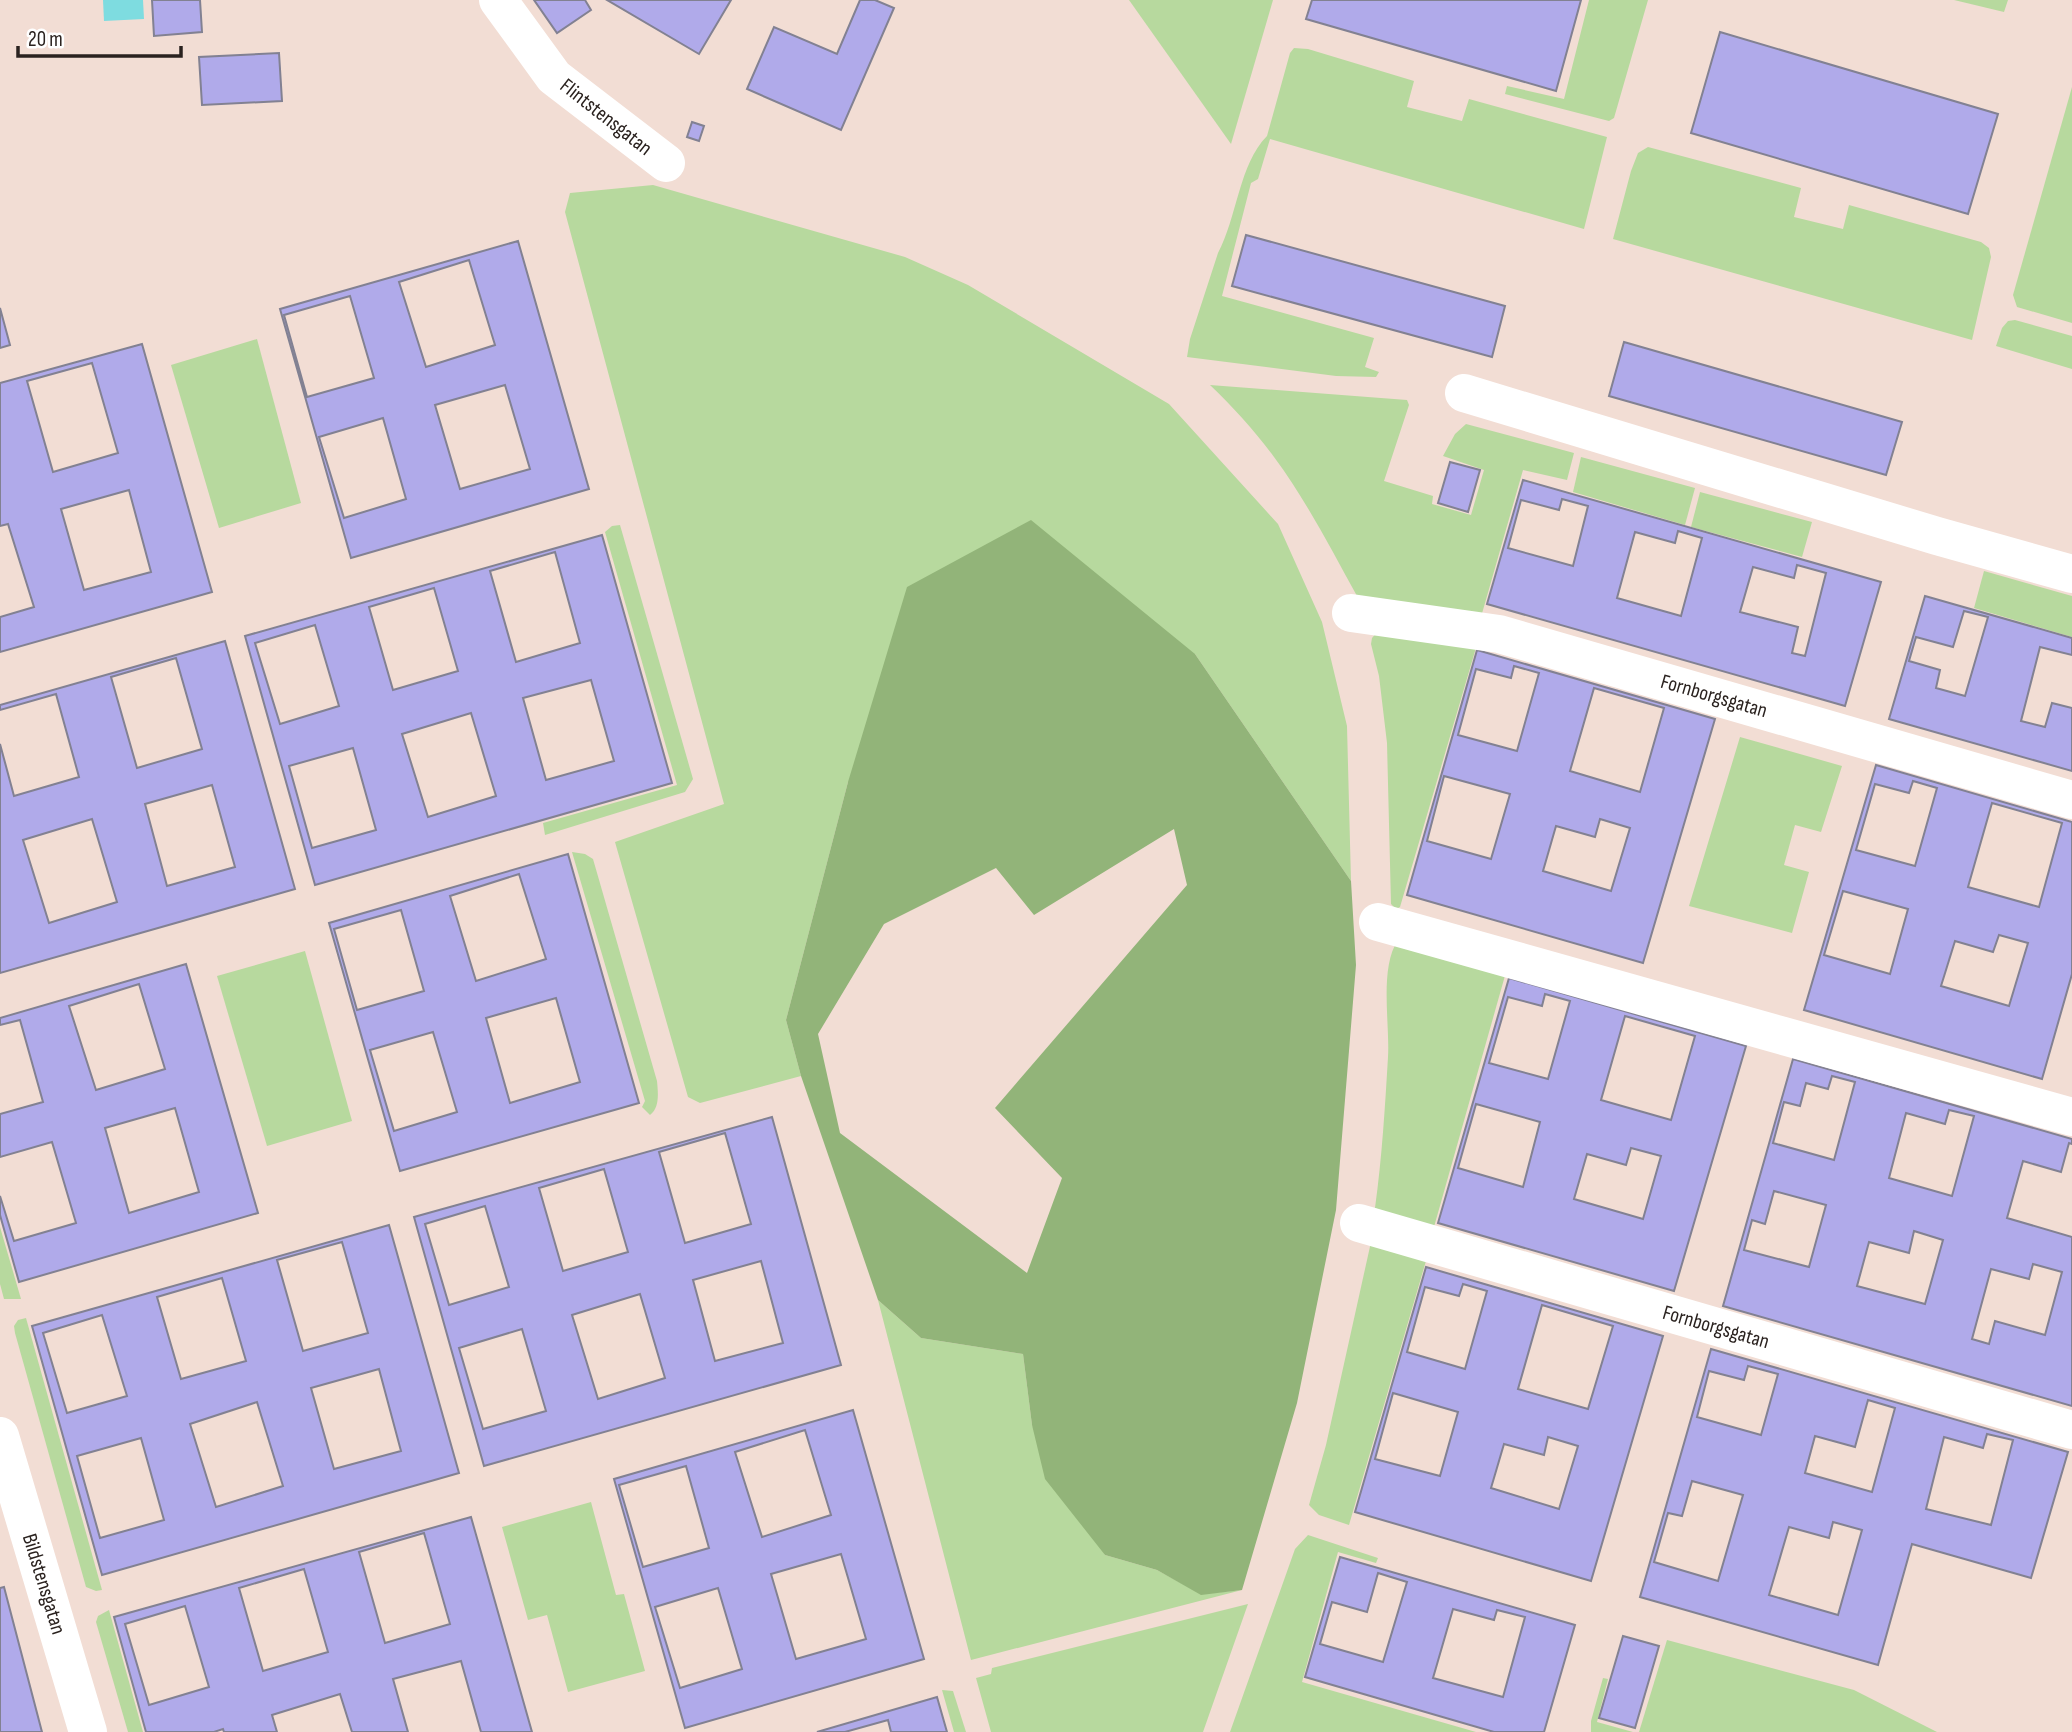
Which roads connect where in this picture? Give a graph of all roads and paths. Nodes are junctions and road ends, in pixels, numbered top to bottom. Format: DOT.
graph roads {
  1 [pos="498,0"];
  2 [pos="666,163"];
  3 [pos="1464,393"];
  4 [pos="2072,573"];
  5 [pos="1351,613"];
  6 [pos="2072,800"];
  7 [pos="1378,922"];
  8 [pos="2072,1117"];
  9 [pos="1359,1223"];
  10 [pos="2072,1430"];
  11 [pos="0,1436"];
  12 [pos="88,1732"];
  1 -- 2 [label="street, Flintstensgatan"];
  3 -- 4 [label="street"];
  5 -- 6 [label="street, Fornborgsgatan"];
  7 -- 8 [label="street"];
  9 -- 10 [label="street, Fornborgsgatan"];
  11 -- 12 [label="street, Bildstensgatan"];
}
